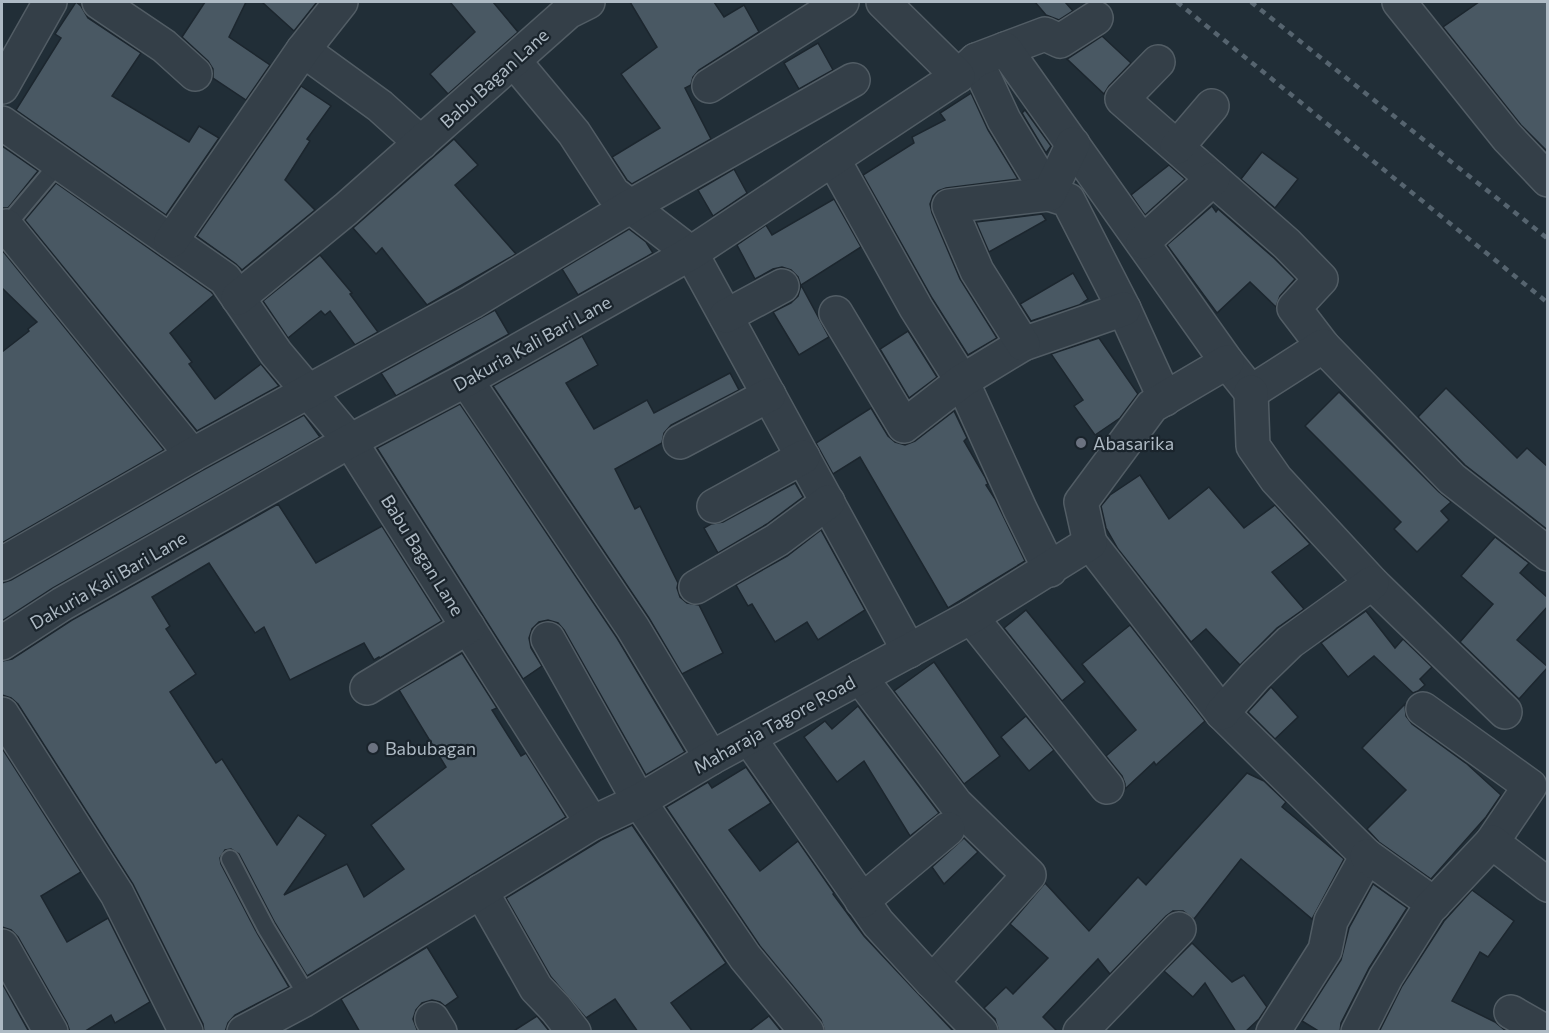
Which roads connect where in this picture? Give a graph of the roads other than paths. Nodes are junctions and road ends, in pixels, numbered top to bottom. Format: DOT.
graph roads {
  1 [pos="99,2"];
  2 [pos="341,2"];
  3 [pos="588,2"];
  4 [pos="842,2"];
  5 [pos="883,2"];
  6 [pos="1403,3"];
  7 [pos="40,6"];
  8 [pos="1096,18"];
  9 [pos="303,50"];
  10 [pos="514,61"];
  11 [pos="980,62"];
  12 [pos="1158,62"];
  13 [pos="195,74"];
  14 [pos="853,80"];
  15 [pos="709,86"];
  16 [pos="2,87"];
  17 [pos="1212,106"];
  18 [pos="2,123"];
  19 [pos="421,143"];
  20 [pos="1073,144"];
  21 [pos="1177,147"];
  22 [pos="833,159"];
  23 [pos="59,163"];
  24 [pos="1213,179"];
  25 [pos="1548,180"];
  26 [pos="1049,194"];
  27 [pos="631,206"];
  28 [pos="6,226"];
  29 [pos="171,242"];
  30 [pos="1143,242"];
  31 [pos="691,253"];
  32 [pos="782,286"];
  33 [pos="238,298"];
  34 [pos="1124,309"];
  35 [pos="836,313"];
  36 [pos="726,316"];
  37 [pos="1023,344"];
  38 [pos="1323,346"];
  39 [pos="1227,362"];
  40 [pos="466,381"];
  41 [pos="962,381"];
  42 [pos="309,390"];
  43 [pos="1251,392"];
  44 [pos="769,395"];
  45 [pos="1165,399"];
  46 [pos="350,441"];
  47 [pos="680,442"];
  48 [pos="192,454"];
  49 [pos="803,457"];
  50 [pos="828,502"];
  51 [pos="714,506"];
  52 [pos="1090,543"];
  53 [pos="1548,554"];
  54 [pos="2,564"];
  55 [pos="1050,570"];
  56 [pos="1372,583"];
  57 [pos="696,587"];
  58 [pos="971,617"];
  59 [pos="468,627"];
  60 [pos="548,639"];
  61 [pos="2,643"];
  62 [pos="909,651"];
  63 [pos="860,677"];
  64 [pos="367,688"];
  65 [pos="1423,709"];
  66 [pos="1505,712"];
  67 [pos="1222,713"];
  68 [pos="2,714"];
  69 [pos="749,738"];
  70 [pos="711,758"];
  71 [pos="1107,787"];
  72 [pos="639,801"];
  73 [pos="592,824"];
  74 [pos="948,829"];
  75 [pos="1492,842"];
  76 [pos="1367,856"];
  77 [pos="230,859"];
  78 [pos="1548,885"];
  79 [pos="481,891"];
  80 [pos="862,901"];
  81 [pos="1434,904"];
  82 [pos="1179,929"];
  83 [pos="2,946"];
  84 [pos="932,982"];
  85 [pos="308,997"];
  86 [pos="1511,1012"];
  87 [pos="51,1032"];
  88 [pos="186,1032"];
  89 [pos="244,1032"];
  90 [pos="574,1032"];
  91 [pos="807,1032"];
  92 [pos="981,1032"];
  93 [pos="1080,1032"];
  94 [pos="1273,1032"];
  95 [pos="1358,1032"];
  96 [pos="1546,1032"];
  1 -- 13 [label="street"];
  2 -- 9 [label="street"];
  3 -- 10 [label="street, Babu Bagan Lane"];
  4 -- 15 [label="street"];
  5 -- 11 [label="street"];
  6 -- 25 [label="street"];
  7 -- 16 [label="street"];
  8 -- 11 [label="street, Dakuria Kali Bari Lane"];
  9 -- 19 [label="street"];
  9 -- 29 [label="street"];
  10 -- 19 [label="street, Babu Bagan Lane"];
  10 -- 27 [label="street"];
  11 -- 20 [label="street"];
  11 -- 22 [label="street, Dakuria Kali Bari Lane"];
  11 -- 26 [label="street"];
  12 -- 21 [label="street"];
  14 -- 27 [label="street"];
  17 -- 21 [label="street"];
  18 -- 23 [label="street, Babu Bagan Lane"];
  19 -- 33 [label="street, Babu Bagan Lane"];
  20 -- 26 [label="street"];
  20 -- 30 [label="street"];
  21 -- 24 [label="street"];
  22 -- 31 [label="street, Dakuria Kali Bari Lane"];
  22 -- 41 [label="street"];
  23 -- 28 [label="lane"];
  23 -- 29 [label="street, Babu Bagan Lane"];
  24 -- 30 [label="street"];
  24 -- 38 [label="street"];
  26 -- 34 [label="street"];
  26 -- 37 [label="street"];
  27 -- 31 [label="street"];
  27 -- 42 [label="street"];
  28 -- 48 [label="street"];
  29 -- 33 [label="street, Babu Bagan Lane"];
  30 -- 39 [label="street"];
  31 -- 36 [label="street"];
  31 -- 40 [label="street, Dakuria Kali Bari Lane"];
  32 -- 36 [label="street"];
  33 -- 42 [label="street, Babu Bagan Lane"];
  34 -- 37 [label="street"];
  34 -- 45 [label="street"];
  35 -- 41 [label="street"];
  36 -- 44 [label="street"];
  37 -- 41 [label="street"];
  38 -- 43 [label="street"];
  38 -- 53 [label="street"];
  39 -- 43 [label="street"];
  39 -- 45 [label="street"];
  40 -- 46 [label="street, Dakuria Kali Bari Lane"];
  40 -- 70 [label="street"];
  41 -- 55 [label="street"];
  42 -- 46 [label="street, Babu Bagan Lane"];
  42 -- 48 [label="street"];
  43 -- 56 [label="street"];
  44 -- 47 [label="street"];
  44 -- 49 [label="street"];
  45 -- 52 [label="street"];
  46 -- 59 [label="street, Babu Bagan Lane"];
  46 -- 61 [label="street, Dakuria Kali Bari Lane"];
  48 -- 54 [label="street"];
  49 -- 50 [label="street"];
  49 -- 51 [label="street"];
  50 -- 57 [label="street"];
  50 -- 62 [label="street"];
  52 -- 55 [label="street, Maharaja Tagore Road"];
  52 -- 67 [label="street"];
  55 -- 58 [label="street, Maharaja Tagore Road"];
  56 -- 66 [label="street"];
  56 -- 67 [label="street"];
  58 -- 62 [label="street, Maharaja Tagore Road"];
  58 -- 71 [label="street"];
  59 -- 64 [label="street"];
  59 -- 73 [label="street, Babu Bagan Lane"];
  60 -- 72 [label="street"];
  62 -- 63 [label="street, Maharaja Tagore Road"];
  63 -- 69 [label="street, Maharaja Tagore Road"];
  63 -- 84 [label="street"];
  65 -- 75 [label="street"];
  67 -- 76 [label="street"];
  68 -- 88 [label="street"];
  69 -- 70 [label="street, Maharaja Tagore Road"];
  69 -- 80 [label="street"];
  70 -- 72 [label="street, Maharaja Tagore Road"];
  72 -- 73 [label="street, Maharaja Tagore Road"];
  72 -- 91 [label="street"];
  73 -- 79 [label="street, Maharaja Tagore Road"];
  74 -- 80 [label="street"];
  75 -- 78 [label="street"];
  75 -- 81 [label="street"];
  76 -- 81 [label="street"];
  76 -- 94 [label="street"];
  77 -- 85 [label="lane"];
  79 -- 85 [label="street, Maharaja Tagore Road"];
  79 -- 90 [label="street"];
  80 -- 84 [label="street"];
  81 -- 95 [label="street"];
  82 -- 93 [label="street"];
  83 -- 87 [label="street"];
  84 -- 92 [label="street"];
  85 -- 89 [label="street, Maharaja Tagore Road"];
  86 -- 96 [label="street"];
}
